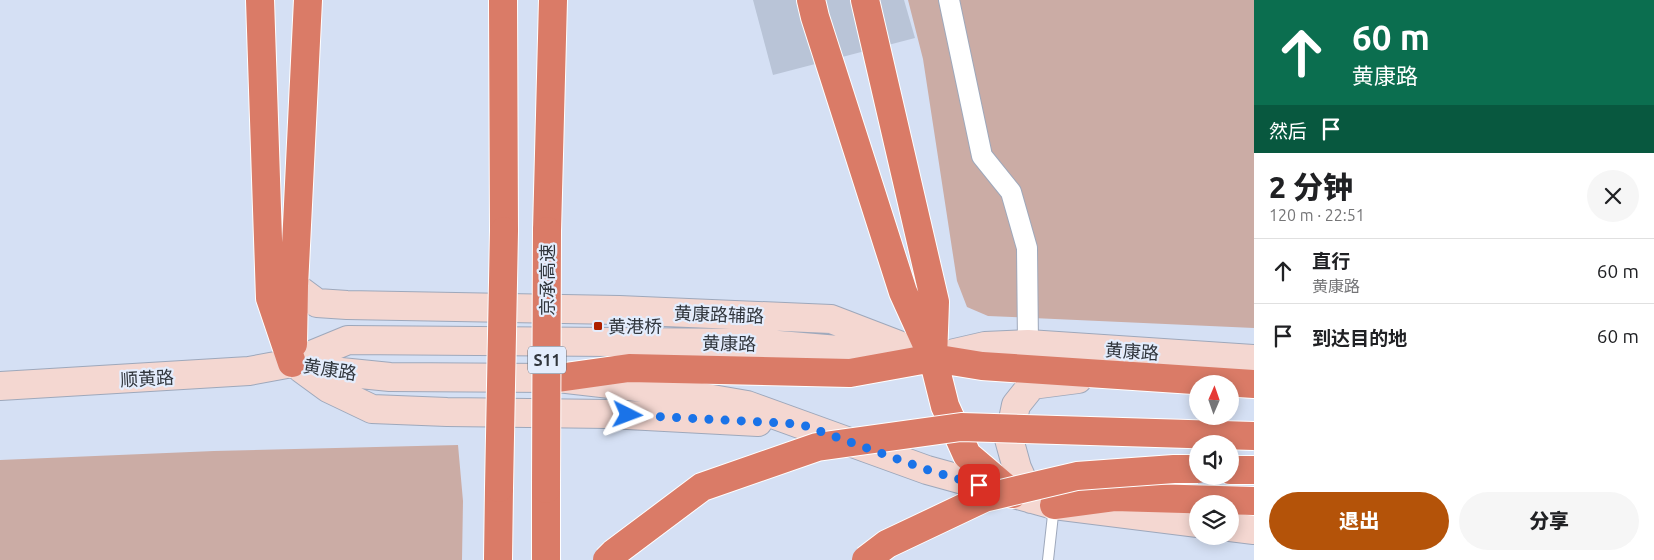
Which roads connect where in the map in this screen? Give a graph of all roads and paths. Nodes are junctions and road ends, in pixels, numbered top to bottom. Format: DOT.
graph roads {
  1 [pos="260,0"];
  2 [pos="308,0"];
  3 [pos="504,0"];
  4 [pos="554,0"];
  5 [pos="811,0"];
  6 [pos="865,0"];
  7 [pos="949,0"];
  8 [pos="294,286"];
  9 [pos="1028,344"];
  10 [pos="934,358"];
  11 [pos="1254,359"];
  12 [pos="292,363"];
  13 [pos="1139,376"];
  14 [pos="558,378"];
  15 [pos="1254,384"];
  16 [pos="0,386"];
  17 [pos="800,424"];
  18 [pos="1254,436"];
  19 [pos="1189,469"];
  20 [pos="1239,470"];
  21 [pos="1254,470"];
  22 [pos="1033,500"];
  23 [pos="1254,501"];
  24 [pos="1189,522"];
  25 [pos="1239,528"];
  26 [pos="1254,530"];
  27 [pos="498,560"];
  28 [pos="546,560"];
  29 [pos="607,560"];
  30 [pos="866,560"];
  31 [pos="1048,560"];
  1 -- 12 [label="highway"];
  2 -- 8 [label="highway"];
  3 -- 27 [label="highway, bridge"];
  4 -- 28 [label="highway, 京承高速 / S11, bridge"];
  5 -- 10 [label="highway"];
  6 -- 10 [label="highway"];
  7 -- 9 [label="street"];
  8 -- 10 [label="main road, 黄康路辅路"];
  8 -- 12 [label="highway"];
  9 -- 10 [label="main road, 黄康路"];
  9 -- 11 [label="main road, 黄康路"];
  10 -- 12 [label="main road, 黄康路"];
  10 -- 13 [label="highway"];
  10 -- 14 [label="highway"];
  10 -- 22 [label="highway"];
  12 -- 14 [label="main road, 黄康路"];
  12 -- 16 [label="main road, 顺黄路"];
  12 -- 17 [label="main road"];
  13 -- 15 [label="highway"];
  13 -- 22 [label="main road"];
  14 -- 17 [label="main road, 黄康路"];
  17 -- 22 [label="main road, 黄康路"];
  18 -- 29 [label="highway, bridge"];
  19 -- 30 [label="highway, bridge"];
  20 -- 21 [label="highway"];
  22 -- 23 [label="highway"];
  22 -- 24 [label="main road, 黄康路"];
  22 -- 31 [label="lane"];
  25 -- 26 [label="main road"];
}
